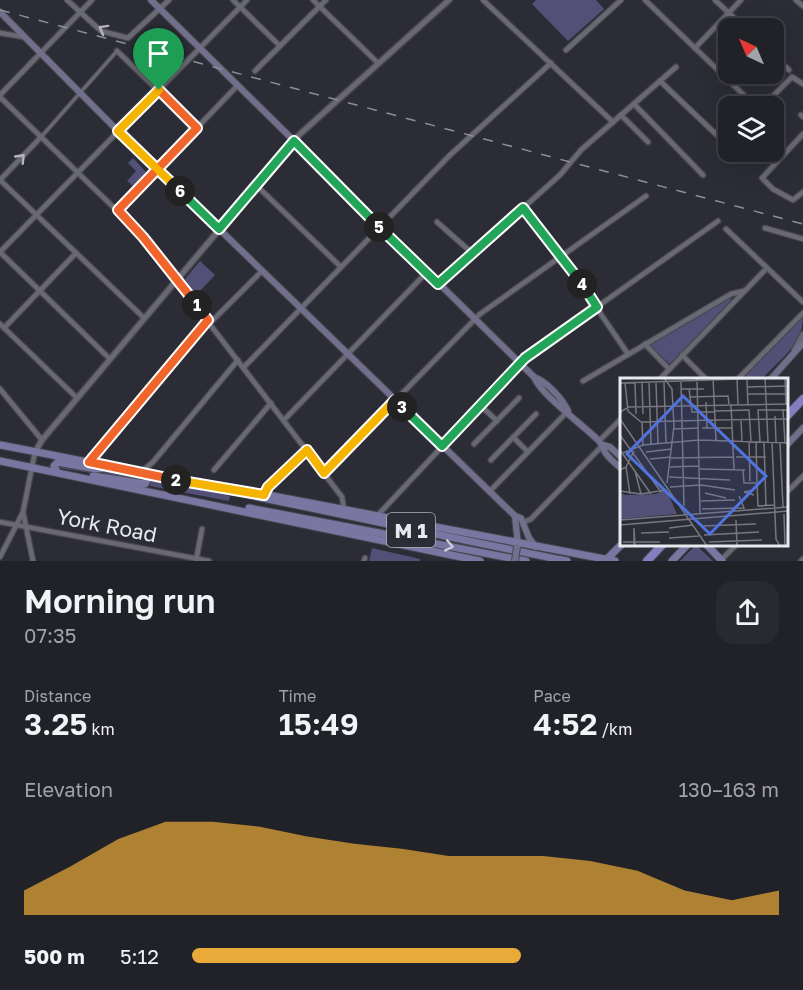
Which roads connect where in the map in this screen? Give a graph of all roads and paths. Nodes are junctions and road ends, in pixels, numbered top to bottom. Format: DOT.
graph roads {
  1 [pos="67,0"];
  2 [pos="92,0"];
  3 [pos="151,0"];
  4 [pos="169,0"];
  5 [pos="233,0"];
  6 [pos="247,0"];
  7 [pos="314,0"];
  8 [pos="326,0"];
  9 [pos="449,0"];
  10 [pos="483,0"];
  11 [pos="621,0"];
  12 [pos="645,0"];
  13 [pos="715,0"];
  14 [pos="741,0"];
  15 [pos="796,0"];
  16 [pos="320,6"];
  17 [pos="803,6"];
  18 [pos="240,7"];
  19 [pos="160,9"];
  20 [pos="0,12"];
  21 [pos="80,12"];
  22 [pos="729,13"];
  23 [pos="734,18"];
  24 [pos="0,33"];
  25 [pos="24,38"];
  26 [pos="280,46"];
  27 [pos="200,48"];
  28 [pos="695,48"];
  29 [pos="566,50"];
  30 [pos="117,51"];
  31 [pos="40,54"];
  32 [pos="378,63"];
  33 [pos="550,63"];
  34 [pos="784,65"];
  35 [pos="676,67"];
  36 [pos="789,70"];
  37 [pos="255,71"];
  38 [pos="660,81"];
  39 [pos="803,84"];
  40 [pos="238,85"];
  41 [pos="159,90"];
  42 [pos="79,93"];
  43 [pos="0,96"];
  44 [pos="745,96"];
  45 [pos="773,96"];
  46 [pos="634,104"];
  47 [pos="621,115"];
  48 [pos="613,123"];
  49 [pos="197,128"];
  50 [pos="118,131"];
  51 [pos="718,132"];
  52 [pos="803,134"];
  53 [pos="41,137"];
  54 [pos="294,141"];
  55 [pos="648,142"];
  56 [pos="158,169"];
  57 [pos="78,172"];
  58 [pos="704,175"];
  59 [pos="0,180"];
  60 [pos="256,185"];
  61 [pos="803,192"];
  62 [pos="646,196"];
  63 [pos="523,208"];
  64 [pos="118,210"];
  65 [pos="36,215"];
  66 [pos="718,221"];
  67 [pos="437,222"];
  68 [pos="379,228"];
  69 [pos="765,228"];
  70 [pos="219,229"];
  71 [pos="726,229"];
  72 [pos="803,239"];
  73 [pos="0,252"];
  74 [pos="76,253"];
  75 [pos="472,253"];
  76 [pos="562,256"];
  77 [pos="341,267"];
  78 [pos="262,271"];
  79 [pos="764,271"];
  80 [pos="426,273"];
  81 [pos="177,279"];
  82 [pos="438,284"];
  83 [pos="40,291"];
  84 [pos="744,291"];
  85 [pos="803,302"];
  86 [pos="597,307"];
  87 [pos="301,309"];
  88 [pos="803,313"];
  89 [pos="144,318"];
  90 [pos="474,319"];
  91 [pos="209,322"];
  92 [pos="2,326"];
  93 [pos="803,334"];
  94 [pos="803,343"];
  95 [pos="645,344"];
  96 [pos="347,354"];
  97 [pos="628,354"];
  98 [pos="682,355"];
  99 [pos="790,357"];
  100 [pos="110,359"];
  101 [pos="238,360"];
  102 [pos="520,364"];
  103 [pos="244,367"];
  104 [pos="669,369"];
  105 [pos="661,378"];
  106 [pos="705,378"];
  107 [pos="739,378"];
  108 [pos="772,378"];
  109 [pos="582,381"];
  110 [pos="0,389"];
  111 [pos="77,398"];
  112 [pos="519,398"];
  113 [pos="803,399"];
  114 [pos="395,400"];
  115 [pos="271,403"];
  116 [pos="481,406"];
  117 [pos="568,411"];
  118 [pos="536,414"];
  119 [pos="788,415"];
  120 [pos="620,419"];
  121 [pos="284,420"];
  122 [pos="497,421"];
  123 [pos="803,428"];
  124 [pos="513,437"];
  125 [pos="42,440"];
  126 [pos="601,443"];
  127 [pos="474,444"];
  128 [pos="788,444"];
  129 [pos="442,446"];
  130 [pos="2,447"];
  131 [pos="307,450"];
  132 [pos="35,452"];
  133 [pos="528,452"];
  134 [pos="620,457"];
  135 [pos="491,460"];
  136 [pos="0,461"];
  137 [pos="85,462"];
  138 [pos="153,462"];
  139 [pos="620,466"];
  140 [pos="31,467"];
  141 [pos="114,467"];
  142 [pos="214,470"];
  143 [pos="57,472"];
  144 [pos="143,472"];
  145 [pos="324,473"];
  146 [pos="158,476"];
  147 [pos="803,476"];
  148 [pos="84,477"];
  149 [pos="175,479"];
  150 [pos="490,491"];
  151 [pos="788,491"];
  152 [pos="170,494"];
  153 [pos="264,495"];
  154 [pos="344,509"];
  155 [pos="23,512"];
  156 [pos="377,516"];
  157 [pos="515,516"];
  158 [pos="0,522"];
  159 [pos="524,522"];
  160 [pos="17,525"];
  161 [pos="26,526"];
  162 [pos="202,529"];
  163 [pos="518,545"];
  164 [pos="620,545"];
  165 [pos="661,546"];
  166 [pos="686,546"];
  167 [pos="708,546"];
  168 [pos="735,546"];
  169 [pos="536,547"];
  170 [pos="0,556"];
  171 [pos="585,558"];
  172 [pos="196,560"];
  173 [pos="609,560"];
  174 [pos="33,561"];
  175 [pos="209,561"];
  176 [pos="480,561"];
  177 [pos="514,561"];
  178 [pos="526,561"];
  179 [pos="567,561"];
  180 [pos="647,561"];
  181 [pos="672,561"];
  182 [pos="722,561"];
  1 -- 21 [label="street"];
  2 -- 21 [label="street"];
  3 -- 19 [label="main road"];
  4 -- 19 [label="street"];
  5 -- 18 [label="street"];
  6 -- 18 [label="street"];
  7 -- 16 [label="street"];
  8 -- 16 [label="street"];
  9 -- 32 [label="street"];
  10 -- 33 [label="street"];
  11 -- 29 [label="street"];
  12 -- 28 [label="street"];
  13 -- 22 [label="street"];
  14 -- 22 [label="street"];
  15 -- 17 [label="street"];
  16 -- 26 [label="street"];
  16 -- 32 [label="street"];
  18 -- 26 [label="street"];
  18 -- 27 [label="street"];
  19 -- 21 [label="street, one-way"];
  19 -- 27 [label="main road"];
  20 -- 25 [label="main road"];
  21 -- 31 [label="street"];
  22 -- 23 [label="street"];
  22 -- 28 [label="street"];
  24 -- 25 [label="street"];
  25 -- 31 [label="main road"];
  26 -- 37 [label="street"];
  27 -- 40 [label="main road"];
  27 -- 41 [label="street"];
  28 -- 44 [label="street"];
  30 -- 41 [label="street"];
  30 -- 42 [label="street"];
  31 -- 42 [label="main road"];
  31 -- 43 [label="street"];
  32 -- 54 [label="street"];
  33 -- 48 [label="street"];
  33 -- 68 [label="street"];
  34 -- 36 [label="street"];
  35 -- 38 [label="street"];
  38 -- 46 [label="street"];
  38 -- 51 [label="street"];
  39 -- 45 [label="street"];
  40 -- 49 [label="street"];
  40 -- 54 [label="main road"];
  41 -- 49 [label="street"];
  41 -- 50 [label="street"];
  42 -- 50 [label="main road"];
  42 -- 53 [label="street"];
  43 -- 53 [label="street"];
  46 -- 47 [label="street"];
  46 -- 58 [label="street"];
  47 -- 48 [label="street"];
  47 -- 55 [label="street"];
  48 -- 63 [label="street"];
  49 -- 56 [label="street"];
  50 -- 56 [label="main road"];
  50 -- 57 [label="street"];
  52 -- 61 [label="street"];
  53 -- 57 [label="street"];
  59 -- 53 [label="street, one-way"];
  54 -- 60 [label="street"];
  54 -- 68 [label="main road"];
  56 -- 64 [label="street"];
  56 -- 70 [label="main road"];
  57 -- 64 [label="street"];
  57 -- 65 [label="street"];
  59 -- 65 [label="street"];
  60 -- 70 [label="street"];
  60 -- 77 [label="street"];
  62 -- 76 [label="street"];
  63 -- 75 [label="street"];
  63 -- 76 [label="street"];
  64 -- 81 [label="street"];
  65 -- 73 [label="street"];
  65 -- 74 [label="street"];
  66 -- 86 [label="street"];
  67 -- 75 [label="street"];
  68 -- 77 [label="street"];
  68 -- 80 [label="main road"];
  69 -- 72 [label="street"];
  70 -- 78 [label="main road"];
  70 -- 81 [label="street"];
  71 -- 85 [label="street"];
  73 -- 83 [label="street"];
  74 -- 83 [label="street"];
  74 -- 89 [label="street"];
  75 -- 82 [label="street"];
  76 -- 86 [label="street"];
  76 -- 90 [label="street"];
  77 -- 87 [label="street"];
  78 -- 87 [label="main road"];
  78 -- 91 [label="street"];
  79 -- 84 [label="street"];
  80 -- 82 [label="main road"];
  80 -- 96 [label="street"];
  81 -- 89 [label="street"];
  81 -- 91 [label="street"];
  82 -- 90 [label="main road"];
  83 -- 92 [label="street"];
  83 -- 100 [label="street"];
  84 -- 95 [label="street"];
  84 -- 98 [label="street"];
  86 -- 97 [label="street"];
  86 -- 102 [label="street"];
  87 -- 96 [label="main road"];
  87 -- 103 [label="street"];
  88 -- 107 [label="street"];
  89 -- 100 [label="street"];
  90 -- 102 [label="main road"];
  90 -- 114 [label="street"];
  91 -- 101 [label="street"];
  91 -- 137 [label="street"];
  92 -- 111 [label="street"];
  93 -- 99 [label="street"];
  94 -- 99 [label="main road"];
  95 -- 97 [label="street"];
  95 -- 104 [label="street"];
  96 -- 114 [label="main road"];
  96 -- 121 [label="street"];
  97 -- 109 [label="street"];
  98 -- 104 [label="street"];
  98 -- 106 [label="street"];
  99 -- 108 [label="main road"];
  100 -- 111 [label="street"];
  101 -- 103 [label="street"];
  101 -- 138 [label="street"];
  102 -- 116 [label="street"];
  102 -- 117 [label="main road"];
  103 -- 115 [label="street"];
  104 -- 105 [label="street"];
  110 -- 125 [label="street"];
  111 -- 125 [label="street"];
  112 -- 122 [label="street"];
  113 -- 119 [label="highway"];
  114 -- 129 [label="main road"];
  114 -- 145 [label="street"];
  115 -- 121 [label="street"];
  115 -- 142 [label="street"];
  116 -- 122 [label="street"];
  116 -- 129 [label="street"];
  117 -- 126 [label="main road"];
  117 -- 133 [label="street"];
  118 -- 124 [label="street"];
  120 -- 126 [label="street"];
  121 -- 131 [label="street"];
  122 -- 127 [label="street"];
  123 -- 128 [label="main road"];
  124 -- 133 [label="street"];
  124 -- 135 [label="street"];
  125 -- 132 [label="street"];
  126 -- 134 [label="main road"];
  126 -- 139 [label="main road"];
  126 -- 159 [label="street"];
  129 -- 150 [label="main road"];
  129 -- 156 [label="street"];
  130 -- 132 [label="main road, M 1"];
  131 -- 145 [label="street"];
  131 -- 153 [label="street"];
  132 -- 137 [label="main road, M 1"];
  132 -- 140 [label="street"];
  133 -- 150 [label="street"];
  136 -- 140 [label="main road, M 1"];
  137 -- 141 [label="main road, M 1"];
  138 -- 144 [label="street"];
  138 -- 146 [label="street"];
  140 -- 143 [label="main road, M 1"];
  140 -- 155 [label="street"];
  141 -- 143 [label="main road"];
  141 -- 144 [label="main road, M 1"];
  143 -- 148 [label="main road, M 1"];
  144 -- 146 [label="main road, M 1"];
  144 -- 148 [label="main road"];
  145 -- 154 [label="street"];
  146 -- 149 [label="main road, M 1"];
  147 -- 151 [label="street"];
  148 -- 152 [label="main road, M 1"];
  149 -- 153 [label="main road"];
  149 -- 179 [label="main road, M 1"];
  150 -- 157 [label="main road"];
  152 -- 176 [label="main road"];
  152 -- 178 [label="main road, M 1, one-way"];
  153 -- 154 [label="main road"];
  154 -- 156 [label="main road"];
  155 -- 160 [label="street"];
  155 -- 161 [label="street"];
  156 -- 163 [label="main road"];
  157 -- 159 [label="main road"];
  157 -- 163 [label="main road"];
  158 -- 160 [label="street, York Road"];
  159 -- 169 [label="main road"];
  160 -- 161 [label="street, York Road"];
  160 -- 170 [label="street"];
  161 -- 172 [label="street, York Road"];
  161 -- 174 [label="street"];
  162 -- 172 [label="street"];
  163 -- 169 [label="main road"];
  163 -- 177 [label="main road, bridge"];
  164 -- 173 [label="main road"];
  165 -- 180 [label="highway"];
  166 -- 181 [label="main road"];
  167 -- 182 [label="main road"];
  168 -- 182 [label="street"];
  169 -- 171 [label="main road"];
  171 -- 173 [label="main road"];
  172 -- 175 [label="street, York Road"];
}
